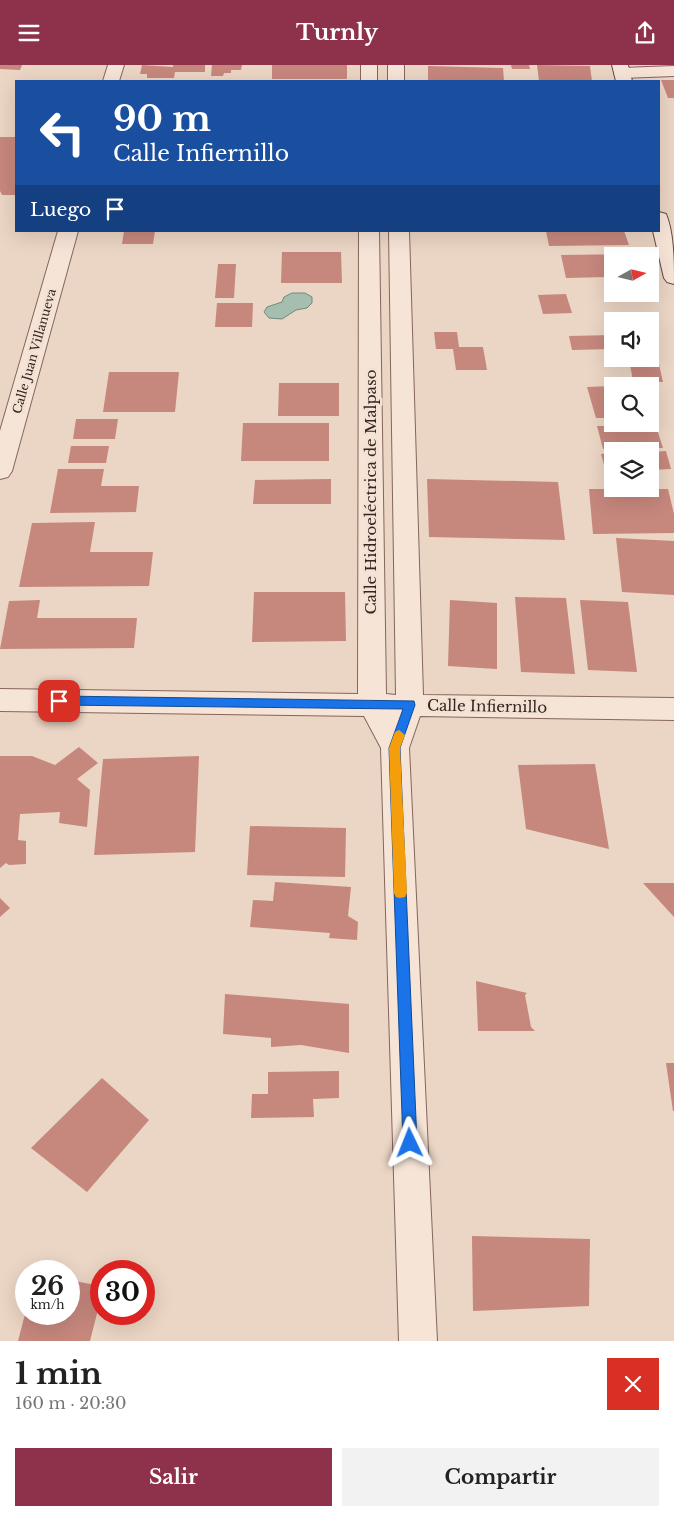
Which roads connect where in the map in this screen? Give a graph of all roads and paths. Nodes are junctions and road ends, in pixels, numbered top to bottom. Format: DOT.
graph roads {
  1 [pos="116,65"];
  2 [pos="369,65"];
  3 [pos="396,65"];
  4 [pos="674,71"];
  5 [pos="622,73"];
  6 [pos="111,80"];
  7 [pos="369,80"];
  8 [pos="396,80"];
  9 [pos="660,221"];
  10 [pos="68,232"];
  11 [pos="368,232"];
  12 [pos="400,232"];
  13 [pos="674,278"];
  14 [pos="3,440"];
  15 [pos="0,471"];
  16 [pos="0,700"];
  17 [pos="372,704"];
  18 [pos="410,705"];
  19 [pos="674,709"];
  20 [pos="395,748"];
  21 [pos="418,1341"];
  1 -- 6 [label="street"];
  2 -- 7 [label="street"];
  3 -- 8 [label="street"];
  4 -- 5 [label="street"];
  9 -- 13 [label="street"];
  10 -- 14 [label="street, Calle Juan Villanueva"];
  11 -- 17 [label="street, Calle Hidroeléctrica de Malpaso"];
  12 -- 18 [label="street, Calle Hidroeléctrica de Malpaso"];
  14 -- 15 [label="street, Calle Juan Villanueva"];
  16 -- 17 [label="street, Calle Infiernillo"];
  17 -- 18 [label="street, Calle Infiernillo"];
  17 -- 20 [label="street, Calle Hidroeléctrica de Malpaso"];
  18 -- 19 [label="street, Calle Infiernillo"];
  18 -- 20 [label="street, Calle Hidroeléctrica de Malpaso"];
  20 -- 21 [label="street, Calle Hidroeléctrica de Malpaso"];
}
